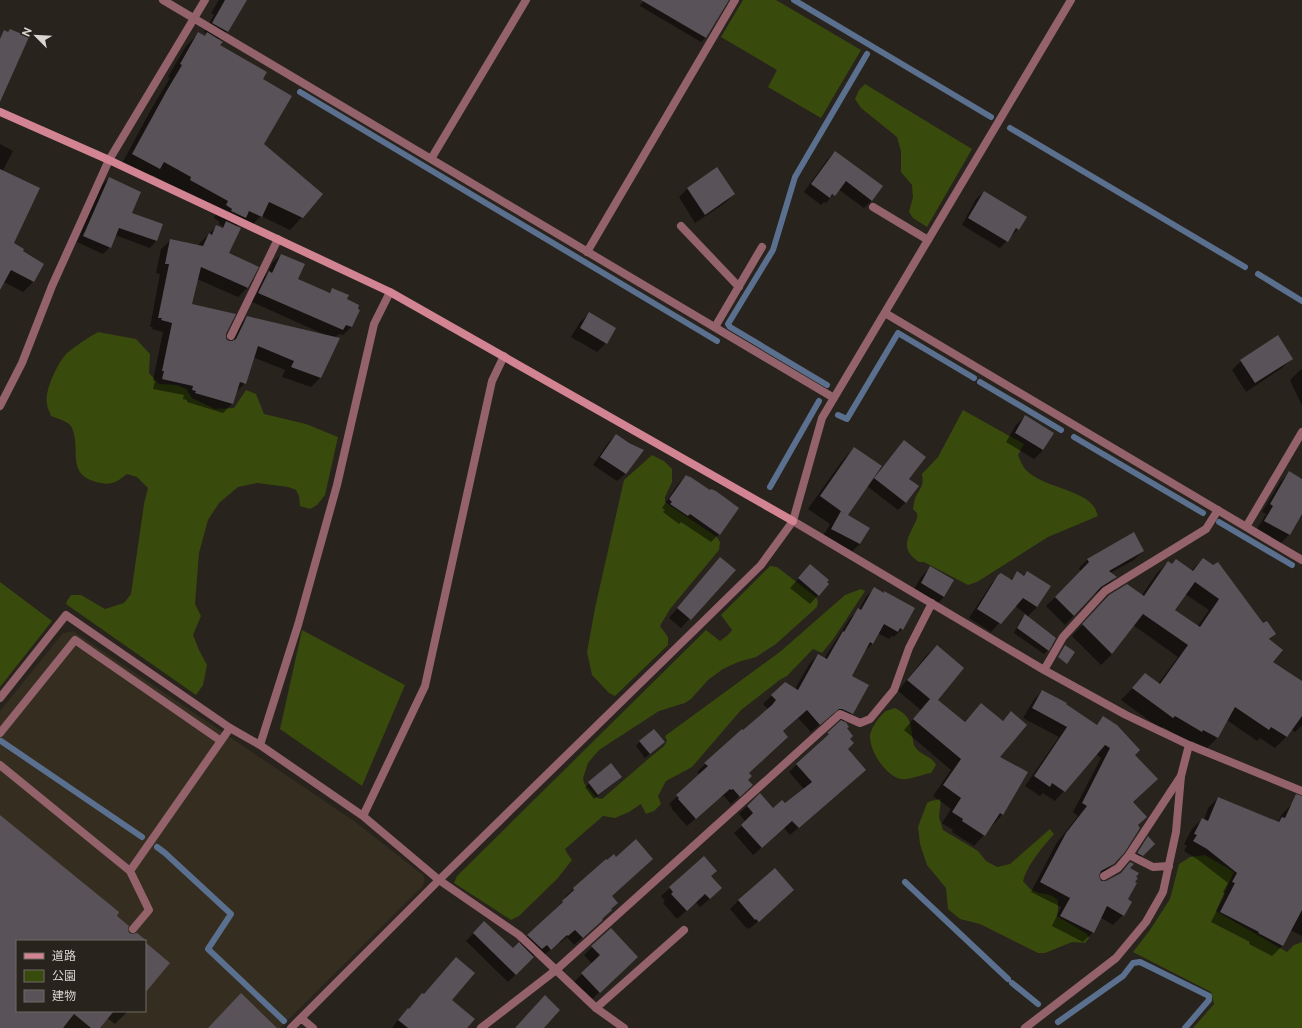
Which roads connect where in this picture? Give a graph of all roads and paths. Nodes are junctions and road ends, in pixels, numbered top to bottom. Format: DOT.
graph roads {
  1 [pos="163,0"];
  2 [pos="205,0"];
  3 [pos="526,0"];
  4 [pos="735,0"];
  5 [pos="1071,0"];
  6 [pos="194,18"];
  7 [pos="0,112"];
  8 [pos="431,159"];
  9 [pos="109,160"];
  10 [pos="873,207"];
  11 [pos="680,226"];
  12 [pos="278,239"];
  13 [pos="928,240"];
  14 [pos="762,247"];
  15 [pos="587,252"];
  16 [pos="739,287"];
  17 [pos="390,292"];
  18 [pos="885,313"];
  19 [pos="715,327"];
  20 [pos="231,336"];
  21 [pos="504,356"];
  22 [pos="834,398"];
  23 [pos="0,406"];
  24 [pos="1302,432"];
  25 [pos="1218,510"];
  26 [pos="793,521"];
  27 [pos="1246,527"];
  28 [pos="1302,560"];
  29 [pos="932,603"];
  30 [pos="1044,670"];
  31 [pos="0,698"];
  32 [pos="230,728"];
  33 [pos="0,733"];
  34 [pos="221,741"];
  35 [pos="260,745"];
  36 [pos="1189,745"];
  37 [pos="0,765"];
  38 [pos="1181,776"];
  39 [pos="1302,791"];
  40 [pos="363,816"];
  41 [pos="1129,855"];
  42 [pos="1169,866"];
  43 [pos="130,871"];
  44 [pos="1104,876"];
  45 [pos="438,880"];
  46 [pos="133,929"];
  47 [pos="684,930"];
  48 [pos="556,970"];
  49 [pos="596,1008"];
  50 [pos="301,1018"];
  51 [pos="291,1028"];
  52 [pos="313,1028"];
  53 [pos="481,1028"];
  54 [pos="624,1028"];
  55 [pos="1025,1028"];
  1 -- 6 [label="street"];
  2 -- 6 [label="street"];
  3 -- 8 [label="street"];
  4 -- 15 [label="street"];
  5 -- 13 [label="street"];
  6 -- 8 [label="street"];
  6 -- 9 [label="street"];
  7 -- 9 [label="street"];
  8 -- 15 [label="street"];
  9 -- 12 [label="street"];
  9 -- 23 [label="street"];
  10 -- 13 [label="street"];
  11 -- 16 [label="street"];
  12 -- 17 [label="street"];
  12 -- 20 [label="street"];
  13 -- 18 [label="street"];
  14 -- 16 [label="street"];
  15 -- 19 [label="street"];
  16 -- 19 [label="street"];
  17 -- 21 [label="street"];
  17 -- 35 [label="street"];
  18 -- 22 [label="street"];
  18 -- 25 [label="street"];
  19 -- 22 [label="street"];
  21 -- 26 [label="street"];
  21 -- 40 [label="street"];
  22 -- 26 [label="street"];
  24 -- 27 [label="street"];
  25 -- 27 [label="street"];
  25 -- 30 [label="street"];
  26 -- 29 [label="street"];
  26 -- 45 [label="street"];
  27 -- 28 [label="street"];
  29 -- 30 [label="street"];
  29 -- 48 [label="street"];
  30 -- 36 [label="street"];
  31 -- 32 [label="street"];
  32 -- 34 [label="street"];
  32 -- 35 [label="street"];
  33 -- 34 [label="street"];
  34 -- 43 [label="street"];
  35 -- 40 [label="street"];
  36 -- 38 [label="street"];
  36 -- 39 [label="street"];
  37 -- 43 [label="street"];
  38 -- 41 [label="street"];
  38 -- 42 [label="street"];
  40 -- 45 [label="street"];
  41 -- 42 [label="street"];
  41 -- 44 [label="street"];
  42 -- 55 [label="street"];
  43 -- 46 [label="street"];
  45 -- 48 [label="street"];
  45 -- 50 [label="street"];
  47 -- 49 [label="street"];
  48 -- 49 [label="street"];
  48 -- 53 [label="street"];
  49 -- 54 [label="street"];
  50 -- 51 [label="street"];
  50 -- 52 [label="street"];
}
